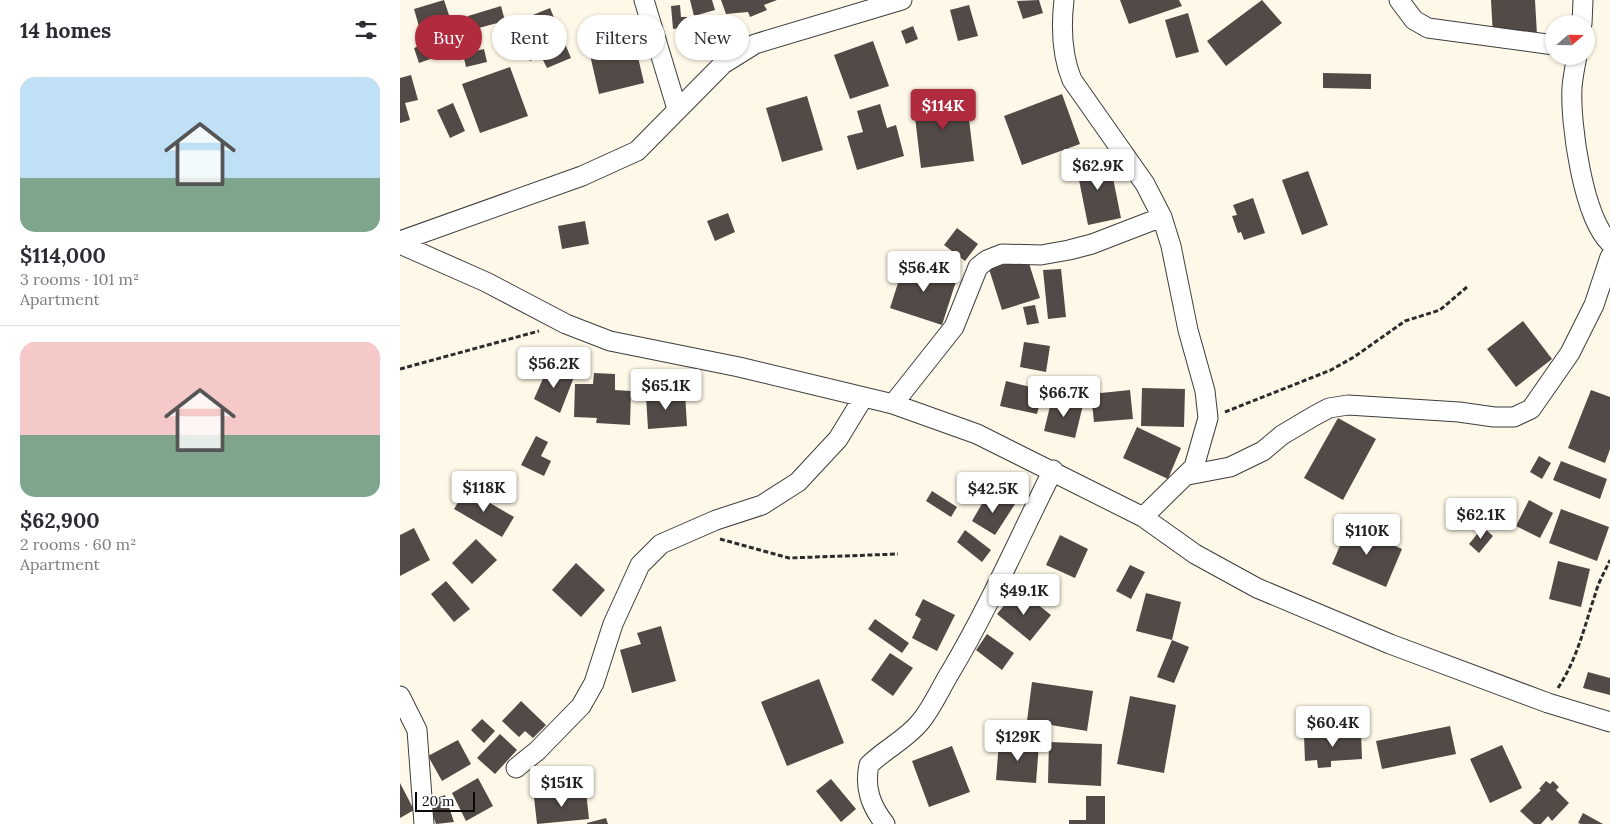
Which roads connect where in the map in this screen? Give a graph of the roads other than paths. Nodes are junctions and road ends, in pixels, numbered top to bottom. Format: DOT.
graph roads {
  1 [pos="644,0"];
  2 [pos="902,0"];
  3 [pos="1064,0"];
  4 [pos="1399,0"];
  5 [pos="1583,0"];
  6 [pos="1582,15"];
  7 [pos="1545,44"];
  8 [pos="1576,65"];
  9 [pos="677,109"];
  10 [pos="1162,217"];
  11 [pos="400,242"];
  12 [pos="1610,243"];
  13 [pos="1610,257"];
  14 [pos="863,398"];
  15 [pos="892,404"];
  16 [pos="1053,470"];
  17 [pos="1188,475"];
  18 [pos="1143,517"];
  19 [pos="400,696"];
  20 [pos="1610,722"];
  21 [pos="516,768"];
  22 [pos="424,824"];
  23 [pos="885,824"];
  1 -- 9 [label="street"];
  2 -- 9 [label="street"];
  3 -- 10 [label="street"];
  4 -- 7 [label="street"];
  5 -- 6 [label="street"];
  8 -- 12 [label="street"];
  9 -- 11 [label="street"];
  10 -- 15 [label="street"];
  10 -- 17 [label="street"];
  11 -- 14 [label="street"];
  13 -- 17 [label="street"];
  14 -- 15 [label="street"];
  14 -- 21 [label="street"];
  15 -- 16 [label="street"];
  16 -- 18 [label="street"];
  16 -- 23 [label="street"];
  17 -- 18 [label="street"];
  18 -- 20 [label="street"];
  19 -- 22 [label="street"];
}
